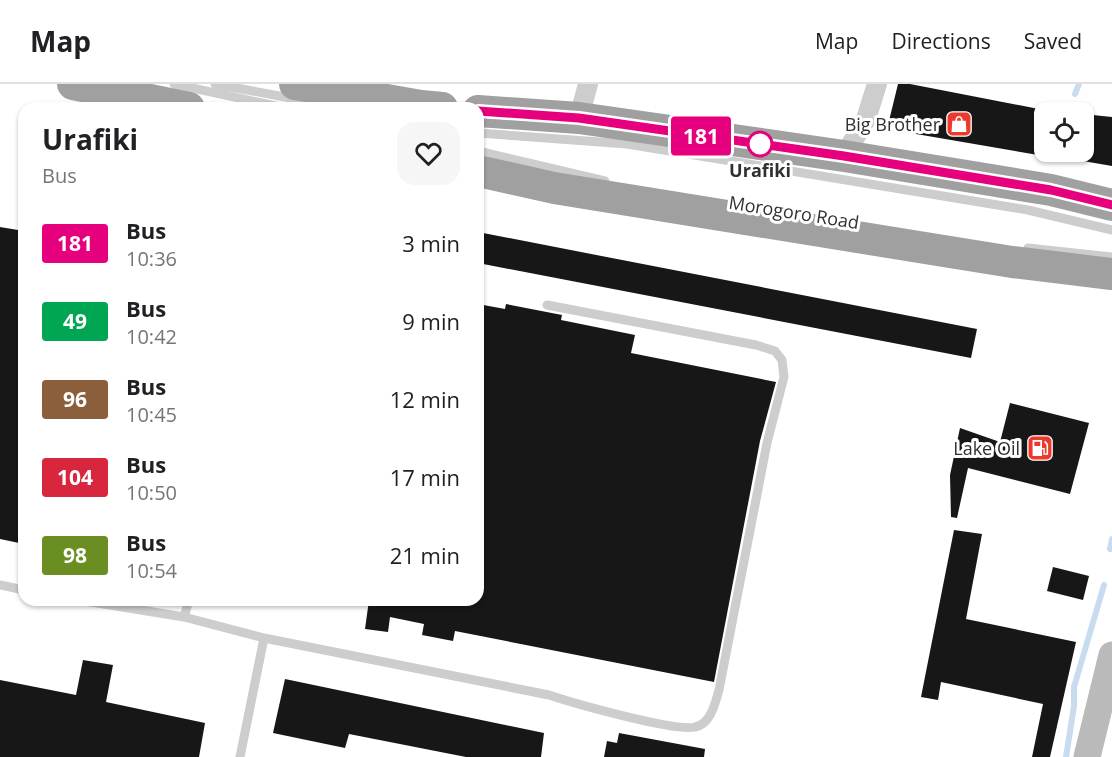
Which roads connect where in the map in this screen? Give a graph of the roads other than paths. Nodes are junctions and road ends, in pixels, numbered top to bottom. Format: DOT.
graph roads {
  1 [pos="73,84"];
  2 [pos="174,84"];
  3 [pos="214,84"];
  4 [pos="588,84"];
  5 [pos="877,84"];
  6 [pos="301,93"];
  7 [pos="160,102"];
  8 [pos="257,102"];
  9 [pos="384,102"];
  10 [pos="484,111"];
  11 [pos="579,118"];
  12 [pos="484,133"];
  13 [pos="484,153"];
  14 [pos="844,156"];
  15 [pos="484,172"];
  16 [pos="620,184"];
  17 [pos="1112,205"];
  18 [pos="1112,230"];
  19 [pos="1018,247"];
  20 [pos="1112,257"];
  21 [pos="1112,274"];
  22 [pos="547,305"];
  23 [pos="0,585"];
  24 [pos="18,589"];
  25 [pos="115,606"];
  26 [pos="187,606"];
  27 [pos="184,617"];
  28 [pos="264,638"];
  29 [pos="1111,667"];
  30 [pos="240,757"];
  31 [pos="1087,757"];
  1 -- 7 [label="highway"];
  2 -- 8 [label="lane"];
  3 -- 6 [label="lane"];
  4 -- 11 [label="street"];
  5 -- 14 [label="street"];
  6 -- 9 [label="highway"];
  10 -- 11 [label="highway"];
  11 -- 14 [label="highway"];
  12 -- 18 [label="lane"];
  13 -- 16 [label="lane"];
  14 -- 17 [label="highway"];
  15 -- 21 [label="highway, Morogoro Road"];
  19 -- 20 [label="lane"];
  22 -- 28 [label="lane"];
  23 -- 24 [label="lane"];
  25 -- 27 [label="lane"];
  26 -- 27 [label="lane"];
  27 -- 28 [label="lane"];
  28 -- 30 [label="lane"];
  29 -- 31 [label="main road"];
}
